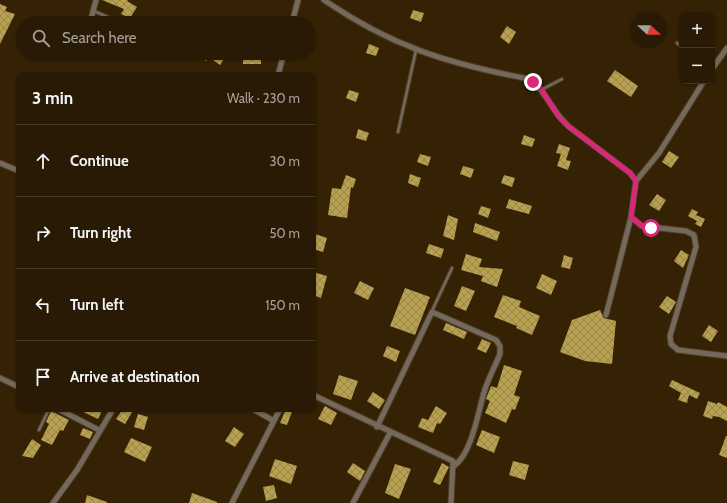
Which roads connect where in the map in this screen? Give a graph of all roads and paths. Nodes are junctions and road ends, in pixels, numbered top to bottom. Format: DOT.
graph roads {
  1 [pos="96,0"];
  2 [pos="298,0"];
  3 [pos="324,0"];
  4 [pos="93,11"];
  5 [pos="92,16"];
  6 [pos="105,16"];
  7 [pos="294,16"];
  8 [pos="416,50"];
  9 [pos="726,50"];
  10 [pos="282,60"];
  11 [pos="715,65"];
  12 [pos="279,72"];
  13 [pos="562,79"];
  14 [pos="702,84"];
  15 [pos="542,90"];
  16 [pos="398,132"];
  17 [pos="0,163"];
  18 [pos="16,170"];
  19 [pos="636,181"];
  20 [pos="631,217"];
  21 [pos="452,268"];
  22 [pos="432,312"];
  23 [pos="606,315"];
  24 [pos="727,356"];
  25 [pos="0,378"];
  26 [pos="16,386"];
  27 [pos="316,396"];
  28 [pos="48,412"];
  29 [pos="64,412"];
  30 [pos="111,412"];
  31 [pos="258,412"];
  32 [pos="278,412"];
  33 [pos="274,421"];
  34 [pos="377,427"];
  35 [pos="39,430"];
  36 [pos="99,430"];
  37 [pos="390,433"];
  38 [pos="454,466"];
  39 [pos="53,503"];
  40 [pos="232,503"];
  41 [pos="353,503"];
  42 [pos="451,503"];
  1 -- 4 [label="street"];
  2 -- 7 [label="street"];
  3 -- 8 [label="street"];
  4 -- 5 [label="street"];
  4 -- 6 [label="lane"];
  8 -- 15 [label="street"];
  8 -- 16 [label="lane"];
  9 -- 11 [label="street"];
  10 -- 12 [label="street"];
  13 -- 15 [label="lane"];
  14 -- 19 [label="street"];
  15 -- 19 [label="street"];
  17 -- 18 [label="street"];
  19 -- 20 [label="street"];
  20 -- 23 [label="street"];
  20 -- 24 [label="street"];
  21 -- 22 [label="lane"];
  22 -- 34 [label="street"];
  22 -- 38 [label="street"];
  25 -- 26 [label="street"];
  27 -- 34 [label="street"];
  28 -- 35 [label="lane"];
  29 -- 36 [label="street"];
  30 -- 36 [label="street"];
  31 -- 33 [label="street"];
  32 -- 33 [label="street"];
  33 -- 40 [label="street"];
  34 -- 37 [label="street"];
  36 -- 39 [label="street"];
  37 -- 38 [label="street"];
  37 -- 41 [label="street"];
  38 -- 42 [label="street"];
}
